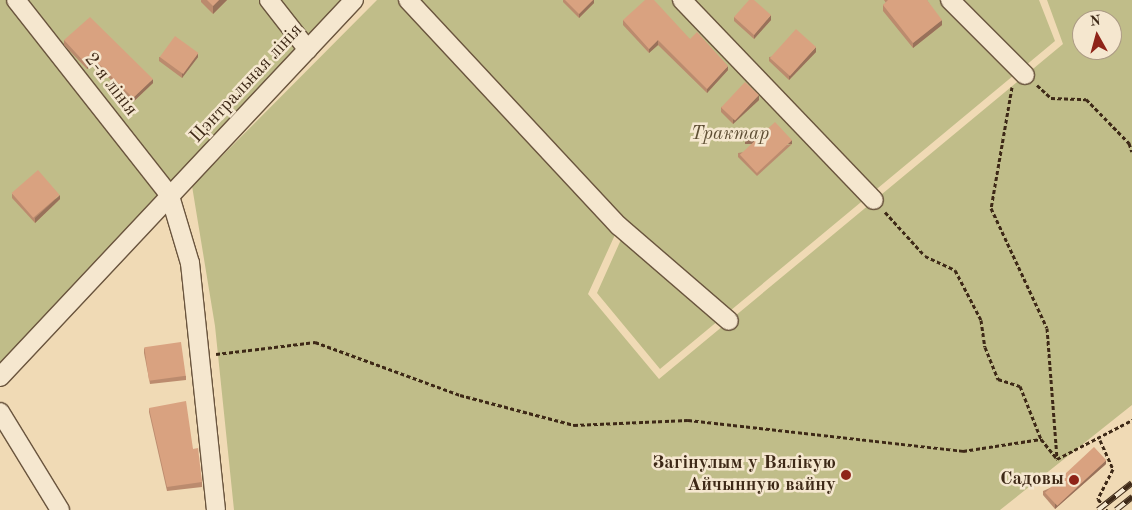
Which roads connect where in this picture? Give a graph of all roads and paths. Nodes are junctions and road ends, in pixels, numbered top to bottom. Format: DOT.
graph roads {
  1 [pos="16,0"];
  2 [pos="269,0"];
  3 [pos="354,0"];
  4 [pos="408,0"];
  5 [pos="682,0"];
  6 [pos="950,0"];
  7 [pos="308,50"];
  8 [pos="1025,75"];
  9 [pos="1132,152"];
  10 [pos="170,196"];
  11 [pos="874,200"];
  12 [pos="729,321"];
  13 [pos="200,356"];
  14 [pos="0,377"];
  15 [pos="0,412"];
  16 [pos="1132,420"];
  17 [pos="1040,440"];
  18 [pos="1100,440"];
  19 [pos="1057,459"];
  20 [pos="60,510"];
  21 [pos="216,510"];
  22 [pos="1107,510"];
  1 -- 10 [label="street, 2-я лінія"];
  2 -- 7 [label="street"];
  3 -- 7 [label="street, Цэнтральная лінія"];
  4 -- 12 [label="street"];
  5 -- 11 [label="street"];
  6 -- 8 [label="street"];
  7 -- 10 [label="street, Цэнтральная лінія"];
  8 -- 9 [label="path"];
  8 -- 19 [label="path"];
  10 -- 13 [label="street"];
  10 -- 14 [label="street, Цэнтральная лінія"];
  11 -- 17 [label="path"];
  13 -- 17 [label="path"];
  13 -- 21 [label="street"];
  15 -- 20 [label="street"];
  16 -- 18 [label="path"];
  17 -- 19 [label="path"];
  18 -- 19 [label="path"];
  18 -- 22 [label="path"];
}
